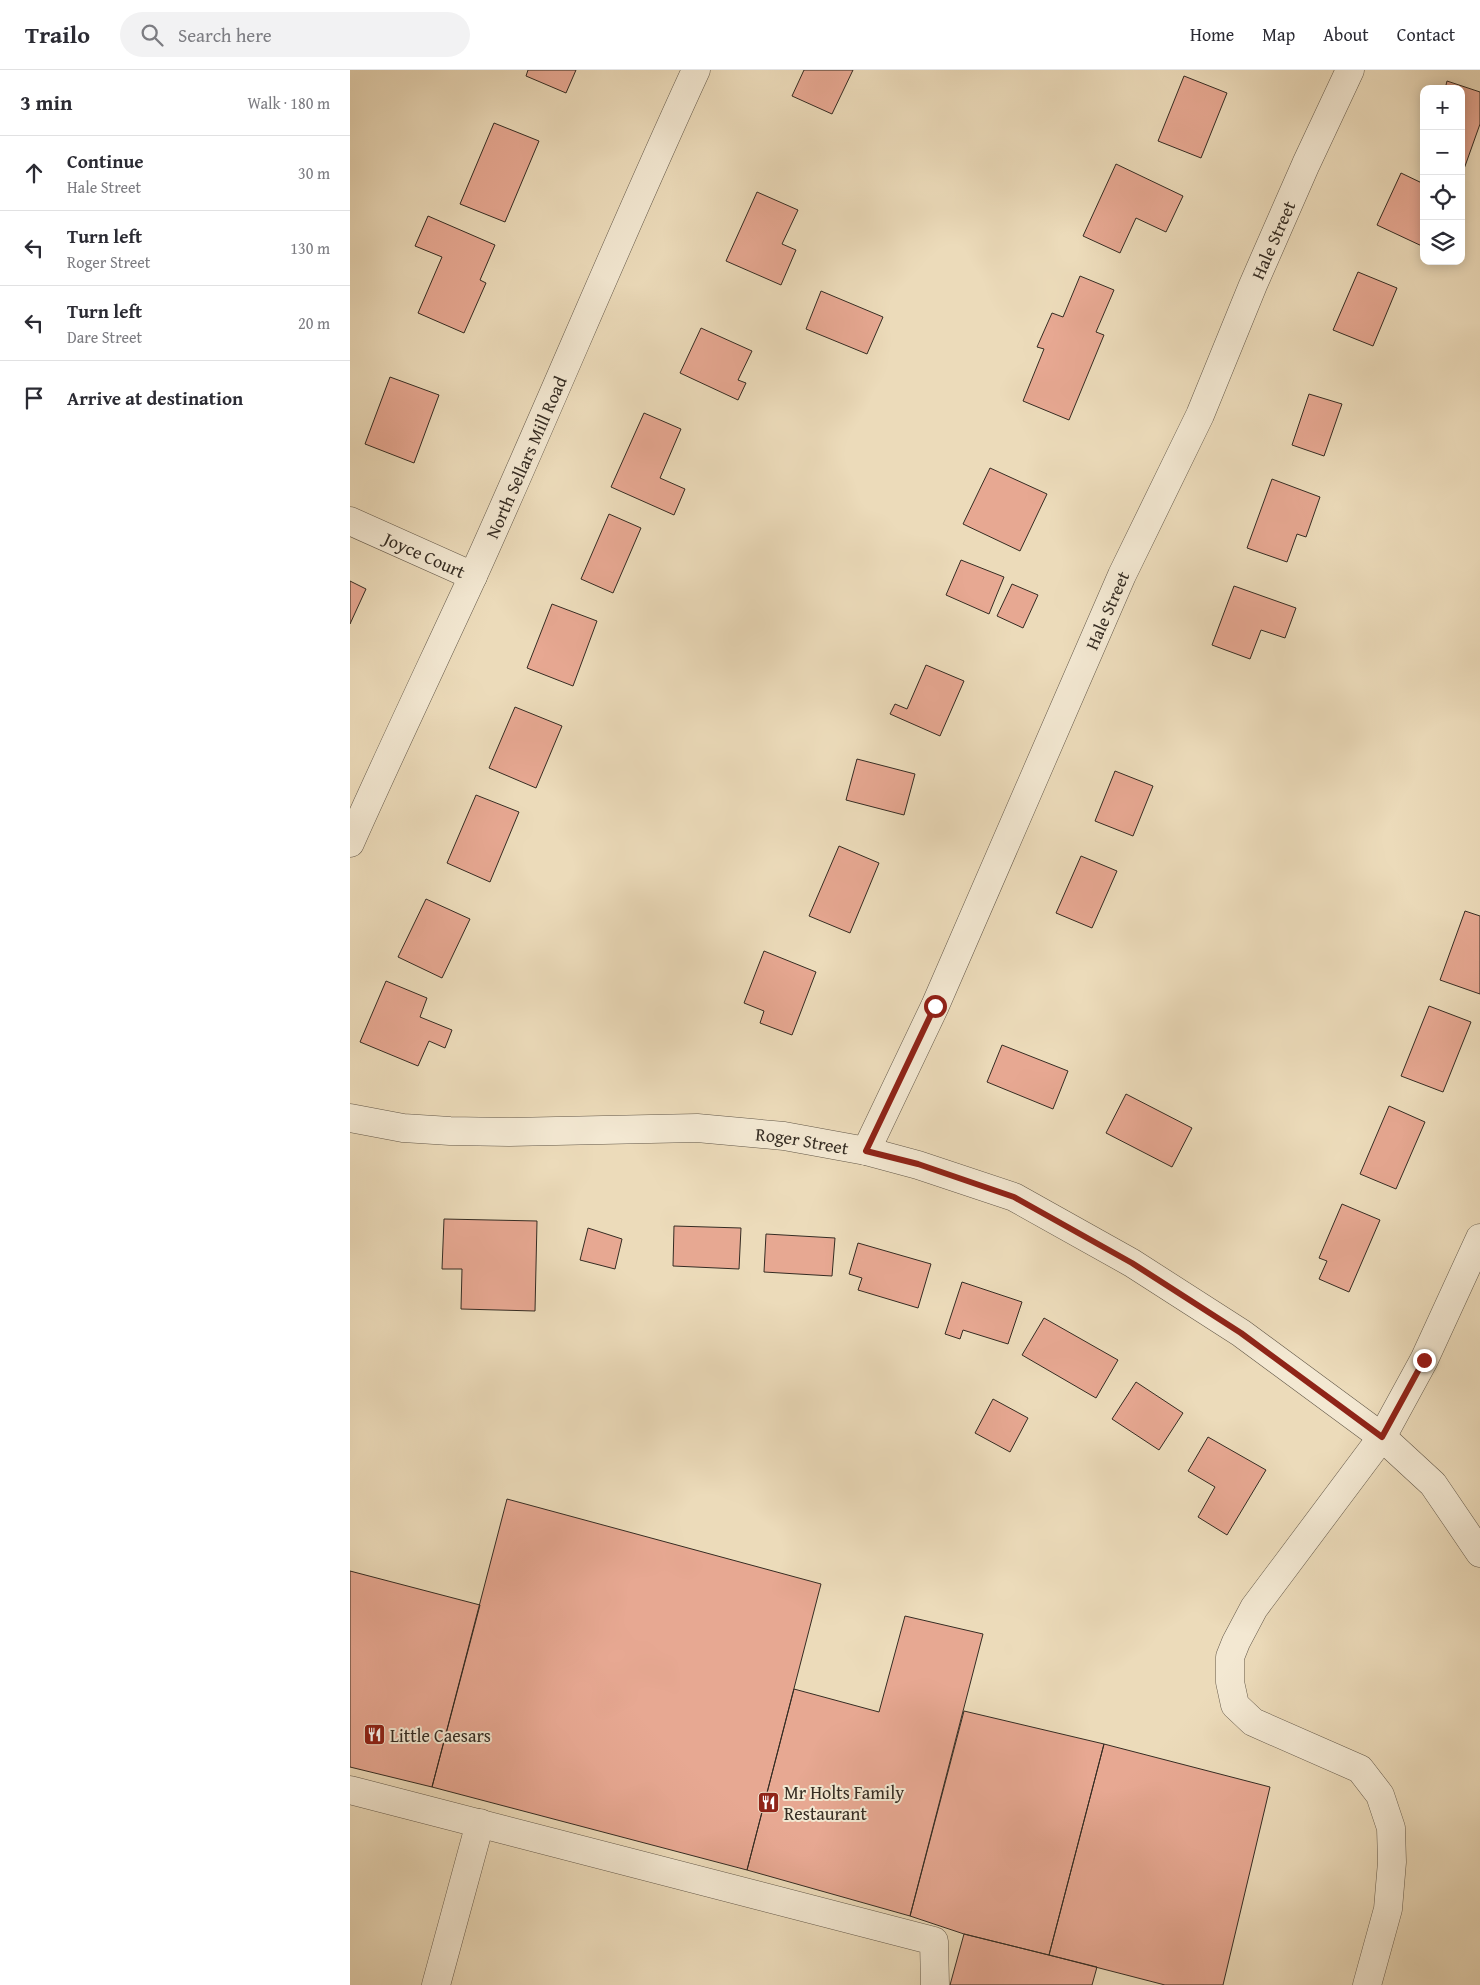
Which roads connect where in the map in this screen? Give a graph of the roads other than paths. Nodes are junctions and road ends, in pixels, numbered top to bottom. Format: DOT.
graph roads {
  1 [pos="696,70"];
  2 [pos="1350,70"];
  3 [pos="350,520"];
  4 [pos="473,576"];
  5 [pos="350,843"];
  6 [pos="350,1118"];
  7 [pos="866,1151"];
  8 [pos="1480,1238"];
  9 [pos="1382,1437"];
  10 [pos="1477,1542"];
  11 [pos="350,1790"];
  12 [pos="480,1823"];
  13 [pos="436,1985"];
  14 [pos="936,1985"];
  15 [pos="1367,1985"];
  1 -- 4 [label="street, North Sellars Mill Road"];
  2 -- 7 [label="street, Hale Street"];
  3 -- 4 [label="street, Joyce Court"];
  4 -- 5 [label="street, North Sellars Mill Road"];
  6 -- 7 [label="street, Roger Street"];
  7 -- 9 [label="street, Roger Street"];
  8 -- 9 [label="street"];
  9 -- 10 [label="street, Roger Street"];
  9 -- 15 [label="street"];
  11 -- 12 [label="street"];
  12 -- 13 [label="street"];
  12 -- 14 [label="street"];
}
